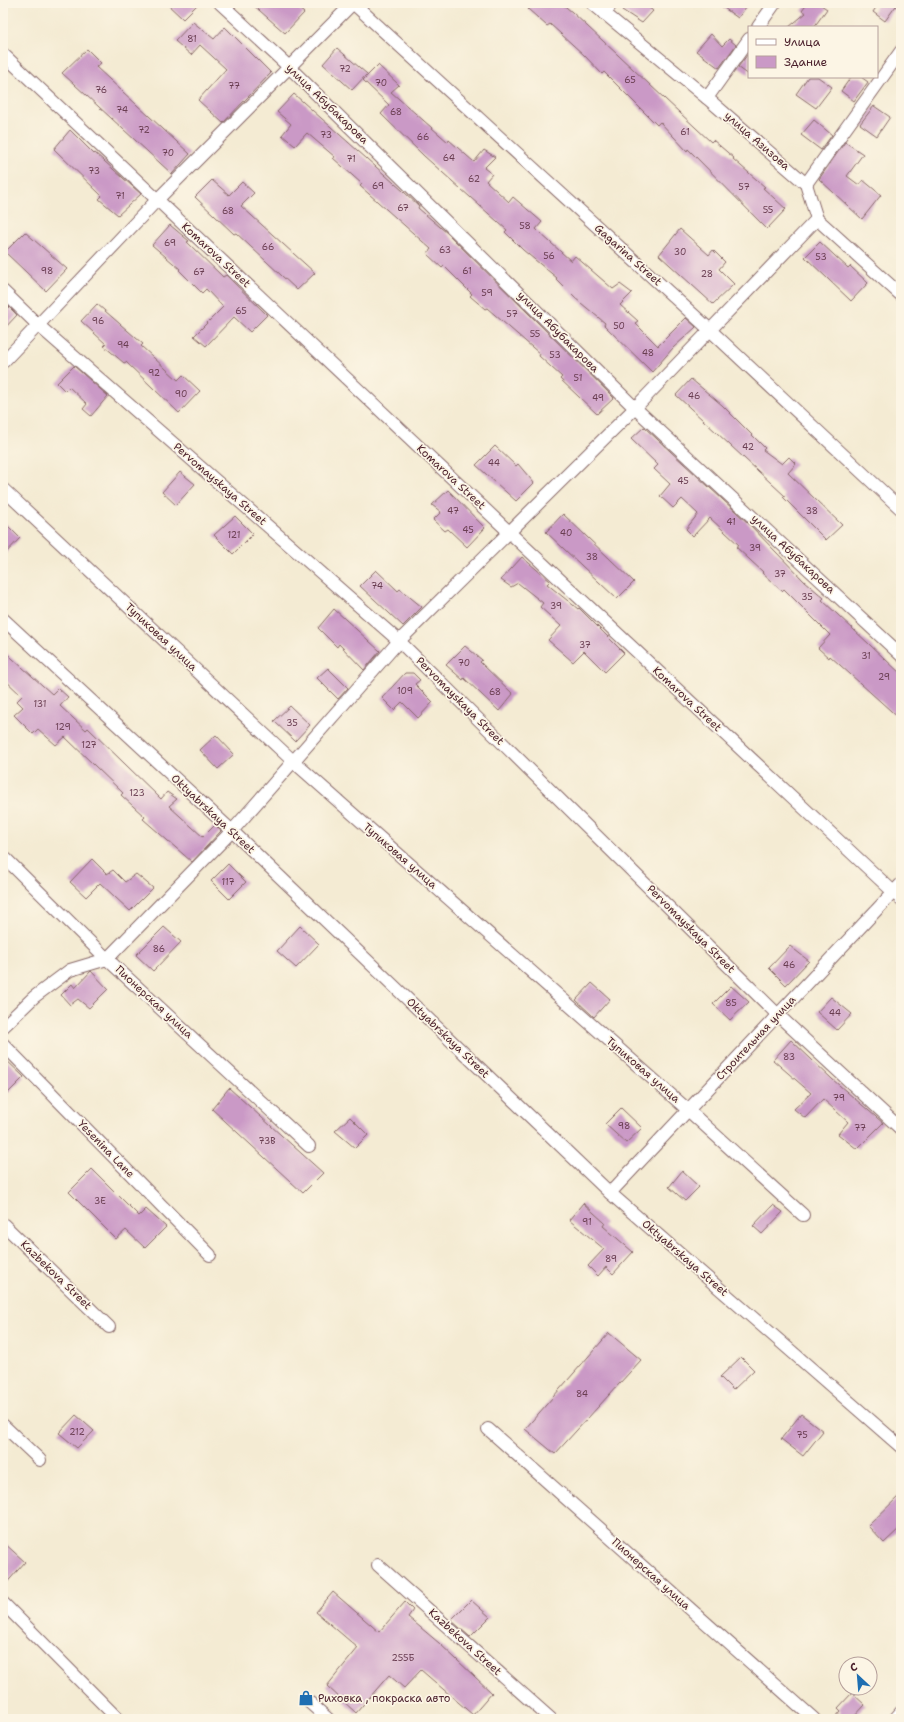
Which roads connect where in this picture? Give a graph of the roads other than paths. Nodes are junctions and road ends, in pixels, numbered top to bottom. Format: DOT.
graph roads {
  1 [pos="220,3"];
  2 [pos="353,3"];
  3 [pos="592,3"];
  4 [pos="612,3"];
  5 [pos="775,3"];
  6 [pos="604,14"];
  7 [pos="759,26"];
  8 [pos="748,40"];
  9 [pos="901,50"];
  10 [pos="3,54"];
  11 [pos="288,66"];
  12 [pos="707,98"];
  13 [pos="806,184"];
  14 [pos="157,200"];
  15 [pos="817,218"];
  16 [pos="3,291"];
  17 [pos="901,295"];
  18 [pos="38,325"];
  19 [pos="710,330"];
  20 [pos="3,362"];
  21 [pos="635,408"];
  22 [pos="3,489"];
  23 [pos="901,509"];
  24 [pos="508,531"];
  25 [pos="3,619"];
  26 [pos="398,641"];
  27 [pos="901,655"];
  28 [pos="294,762"];
  29 [pos="232,831"];
  30 [pos="3,856"];
  31 [pos="899,891"];
  32 [pos="107,959"];
  33 [pos="778,1015"];
  34 [pos="3,1027"];
  35 [pos="3,1044"];
  36 [pos="688,1110"];
  37 [pos="901,1129"];
  38 [pos="309,1146"];
  39 [pos="610,1193"];
  40 [pos="804,1215"];
  41 [pos="3,1224"];
  42 [pos="210,1255"];
  43 [pos="109,1327"];
  44 [pos="3,1425"];
  45 [pos="488,1429"];
  46 [pos="901,1447"];
  47 [pos="40,1460"];
  48 [pos="378,1565"];
  49 [pos="3,1603"];
  50 [pos="309,1702"];
  51 [pos="901,1712"];
  52 [pos="118,1719"];
  53 [pos="328,1719"];
  54 [pos="552,1719"];
  55 [pos="814,1719"];
  56 [pos="895,1719"];
  1 -- 11 [label="street, улица Абубакарова"];
  2 -- 11 [label="street"];
  2 -- 19 [label="street, Gagarina Street"];
  3 -- 6 [label="street, улица Азизова"];
  4 -- 6 [label="street"];
  5 -- 7 [label="street"];
  6 -- 12 [label="street, улица Азизова"];
  8 -- 12 [label="street"];
  9 -- 13 [label="street"];
  10 -- 14 [label="street, Komarova Street"];
  11 -- 14 [label="street"];
  11 -- 21 [label="street, улица Абубакарова"];
  12 -- 13 [label="street, улица Азизова"];
  13 -- 15 [label="street"];
  14 -- 18 [label="street"];
  14 -- 24 [label="street, Komarova Street"];
  15 -- 17 [label="street"];
  15 -- 19 [label="street"];
  16 -- 18 [label="street, Pervomayskaya Street"];
  18 -- 20 [label="street"];
  18 -- 26 [label="street, Pervomayskaya Street"];
  19 -- 21 [label="street"];
  19 -- 23 [label="street, Gagarina Street"];
  21 -- 24 [label="street"];
  21 -- 27 [label="street, улица Абубакарова"];
  22 -- 28 [label="street, Тупиковая улица"];
  24 -- 26 [label="street"];
  24 -- 31 [label="street, Komarova Street"];
  25 -- 29 [label="street, Oktyabrskaya Street"];
  26 -- 28 [label="street"];
  26 -- 33 [label="street, Pervomayskaya Street"];
  28 -- 29 [label="street"];
  28 -- 36 [label="street, Тупиковая улица"];
  29 -- 32 [label="street"];
  29 -- 39 [label="street, Oktyabrskaya Street"];
  30 -- 32 [label="street, Пионерская улица"];
  31 -- 33 [label="street, Строительная улица"];
  32 -- 34 [label="street"];
  32 -- 38 [label="street, Пионерская улица"];
  33 -- 36 [label="street, Строительная улица"];
  33 -- 37 [label="street, Pervomayskaya Street"];
  35 -- 42 [label="street, Yesenina Lane"];
  36 -- 39 [label="street, Строительная улица"];
  36 -- 40 [label="street, Тупиковая улица"];
  39 -- 46 [label="street, Oktyabrskaya Street"];
  41 -- 43 [label="street, Kazbekova Street"];
  44 -- 47 [label="street"];
  45 -- 55 [label="street, Пионерская улица"];
  48 -- 54 [label="street, Kazbekova Street"];
  49 -- 52 [label="street"];
  50 -- 53 [label="street"];
  51 -- 56 [label="street"];
}
